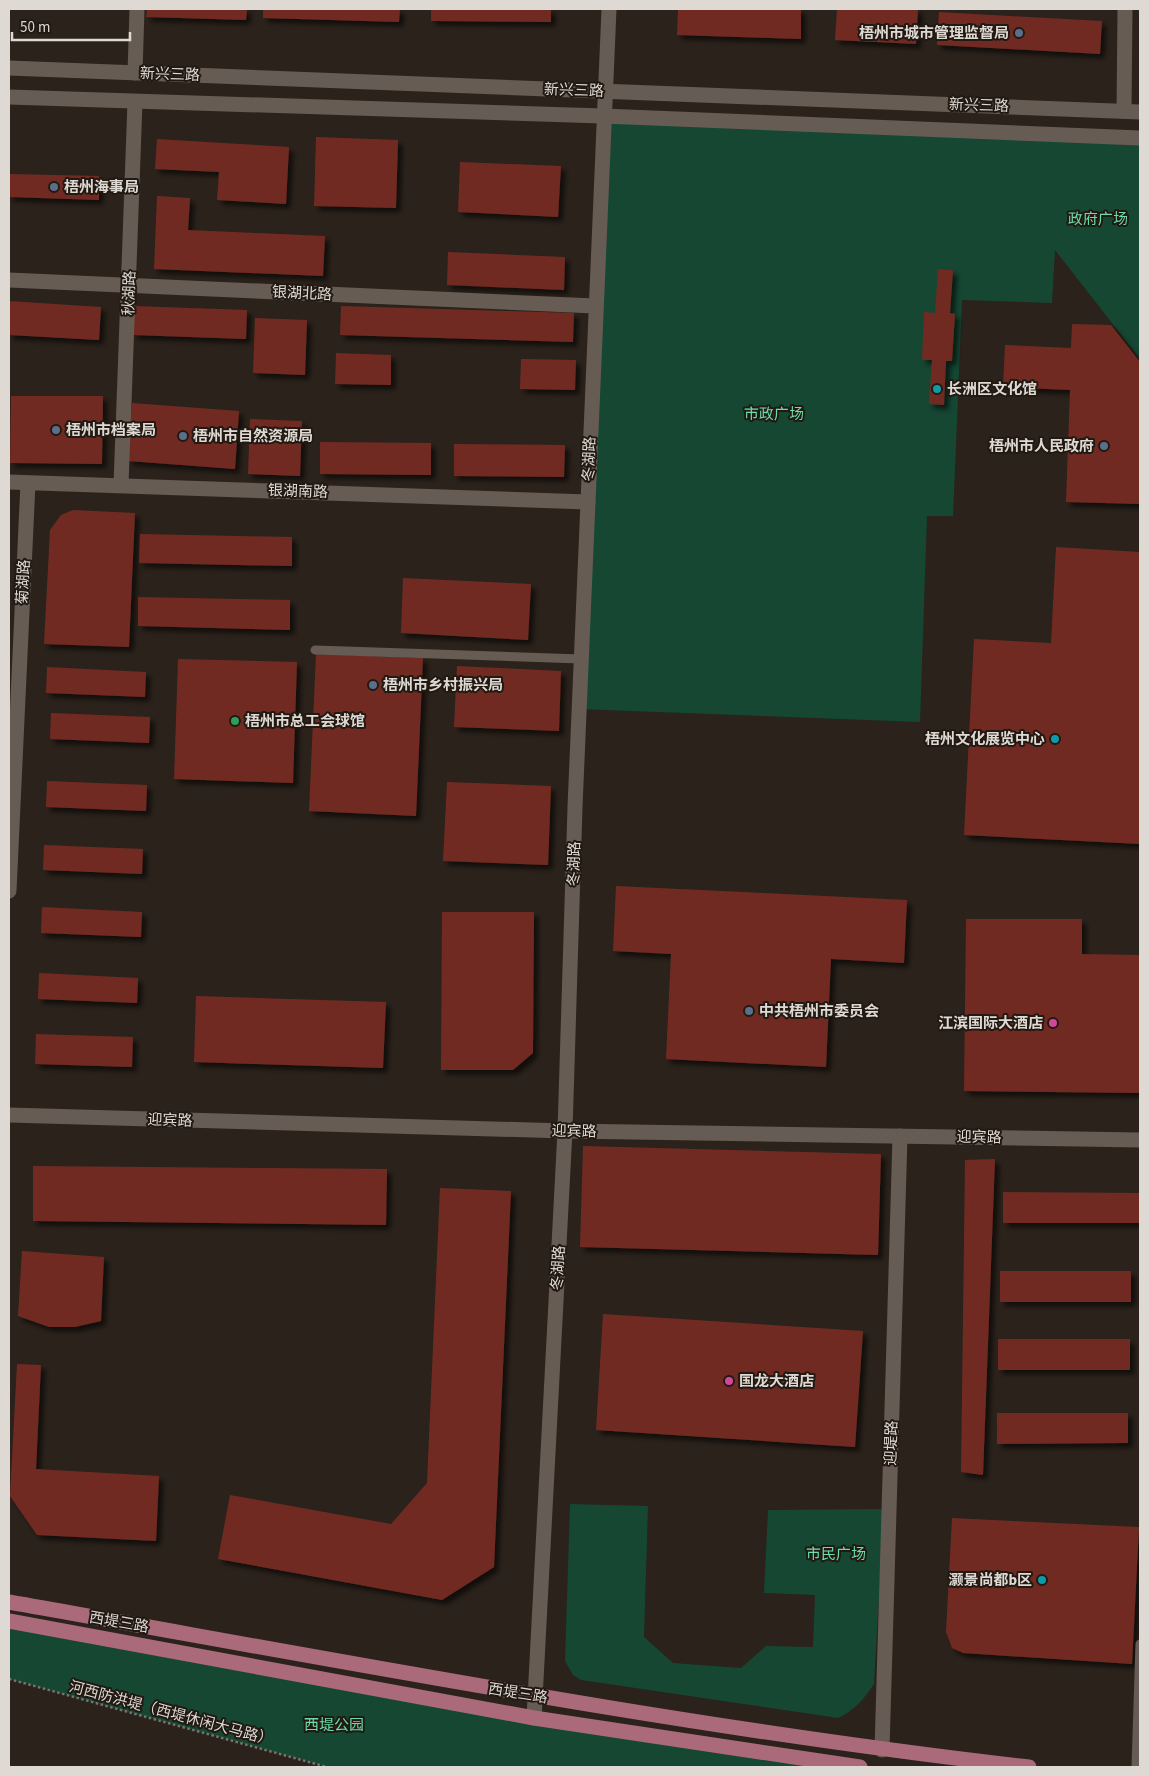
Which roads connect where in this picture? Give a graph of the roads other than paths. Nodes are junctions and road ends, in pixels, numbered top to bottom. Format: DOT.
graph roads {
  1 [pos="137,9"];
  2 [pos="609,9"];
  3 [pos="1125,9"];
  4 [pos="9,68"];
  5 [pos="135,73"];
  6 [pos="604,91"];
  7 [pos="9,97"];
  8 [pos="135,102"];
  9 [pos="1124,111"];
  10 [pos="1140,112"];
  11 [pos="603,116"];
  12 [pos="1140,138"];
  13 [pos="9,280"];
  14 [pos="129,285"];
  15 [pos="595,306"];
  16 [pos="9,482"];
  17 [pos="28,483"];
  18 [pos="122,485"];
  19 [pos="588,502"];
  20 [pos="315,650"];
  21 [pos="581,659"];
  22 [pos="9,892"];
  23 [pos="9,1115"];
  24 [pos="565,1131"];
  25 [pos="900,1136"];
  26 [pos="1140,1140"];
  27 [pos="9,1602"];
  28 [pos="9,1621"];
  29 [pos="1140,1644"];
  30 [pos="537,1696"];
  31 [pos="534,1718"];
  32 [pos="882,1750"];
  33 [pos="860,1767"];
  34 [pos="1029,1767"];
  35 [pos="1136,1767"];
  1 -- 5 [label="street"];
  2 -- 6 [label="street, 冬湖路"];
  3 -- 9 [label="street"];
  4 -- 5 [label="street, 新兴三路"];
  5 -- 6 [label="street, 新兴三路"];
  6 -- 9 [label="street, 新兴三路"];
  6 -- 11 [label="street, 冬湖路"];
  7 -- 8 [label="street, 新兴三路"];
  8 -- 11 [label="street, 新兴三路"];
  8 -- 14 [label="street, 秋湖路"];
  9 -- 10 [label="street, 新兴三路"];
  11 -- 12 [label="street, 新兴三路"];
  11 -- 15 [label="street, 冬湖路"];
  13 -- 14 [label="street, 银湖北路"];
  14 -- 15 [label="street, 银湖北路"];
  14 -- 18 [label="street, 秋湖路"];
  15 -- 19 [label="street, 冬湖路"];
  16 -- 17 [label="street, 银湖南路"];
  17 -- 18 [label="street, 银湖南路"];
  17 -- 22 [label="street, 菊湖路"];
  18 -- 19 [label="street, 银湖南路"];
  19 -- 21 [label="street, 冬湖路"];
  20 -- 21 [label="lane"];
  21 -- 24 [label="street, 冬湖路"];
  23 -- 24 [label="street, 迎宾路"];
  24 -- 25 [label="street, 迎宾路"];
  24 -- 30 [label="street, 冬湖路"];
  25 -- 26 [label="street, 迎宾路"];
  25 -- 32 [label="street, 迎堤路"];
  27 -- 30 [label="main road, 西堤三路"];
  28 -- 31 [label="main road, 西堤三路"];
  29 -- 35 [label="lane"];
  30 -- 31 [label="street, 冬湖路"];
  30 -- 32 [label="main road, 西堤三路"];
  31 -- 33 [label="main road, 西堤三路"];
  32 -- 34 [label="main road, 西堤三路"];
}
